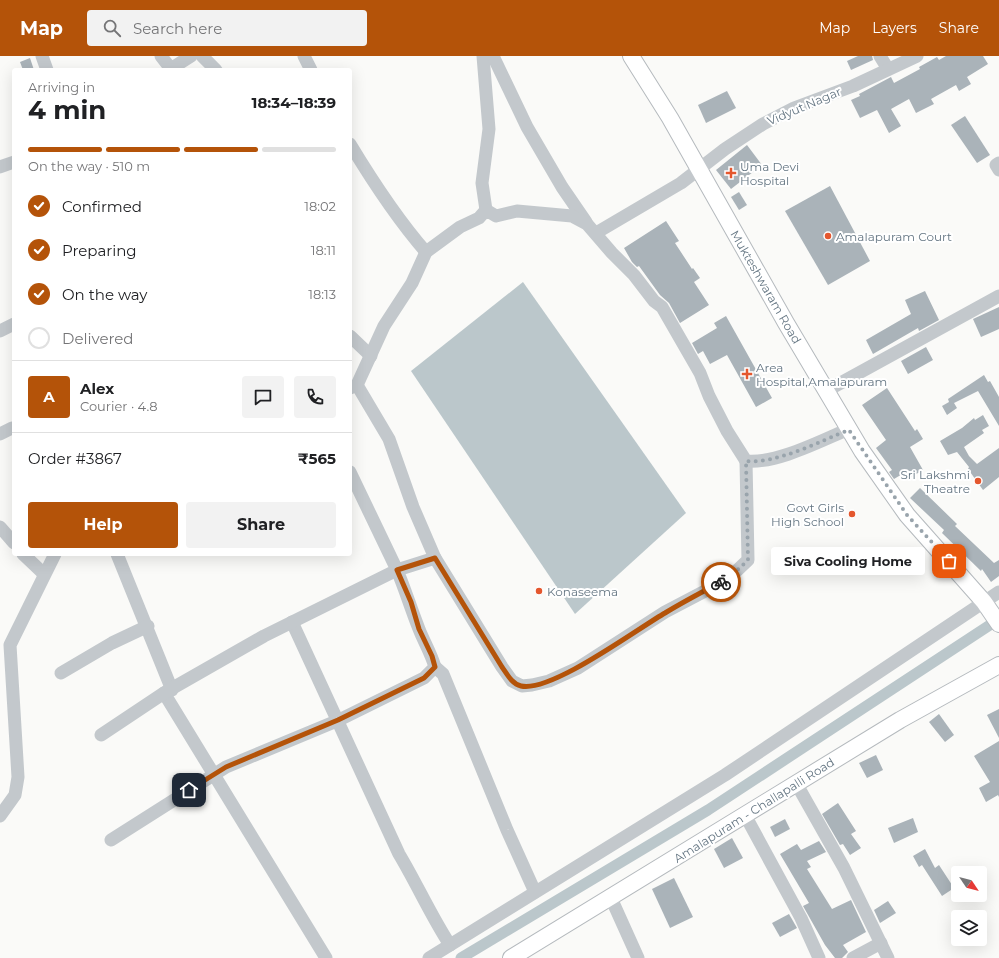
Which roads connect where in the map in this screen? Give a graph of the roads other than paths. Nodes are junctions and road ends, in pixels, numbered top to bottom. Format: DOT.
graph roads {
  1 [pos="42,56"];
  2 [pos="161,56"];
  3 [pos="191,56"];
  4 [pos="202,56"];
  5 [pos="304,56"];
  6 [pos="483,56"];
  7 [pos="493,56"];
  8 [pos="631,56"];
  9 [pos="880,56"];
  10 [pos="917,56"];
  11 [pos="46,68"];
  12 [pos="169,68"];
  13 [pos="172,68"];
  14 [pos="214,68"];
  15 [pos="310,68"];
  16 [pos="888,69"];
  17 [pos="352,147"];
  18 [pos="12,163"];
  19 [pos="999,163"];
  20 [pos="0,167"];
  21 [pos="698,169"];
  22 [pos="999,170"];
  23 [pos="486,210"];
  24 [pos="591,228"];
  25 [pos="426,252"];
  26 [pos="999,296"];
  27 [pos="12,325"];
  28 [pos="0,331"];
  29 [pos="352,338"];
  30 [pos="371,356"];
  31 [pos="354,386"];
  32 [pos="826,391"];
  33 [pos="12,428"];
  34 [pos="849,430"];
  35 [pos="0,434"];
  36 [pos="746,461"];
  37 [pos="352,476"];
  38 [pos="0,527"];
  39 [pos="12,541"];
  40 [pos="25,556"];
  41 [pos="54,556"];
  42 [pos="118,556"];
  43 [pos="435,558"];
  44 [pos="397,570"];
  45 [pos="44,574"];
  46 [pos="999,592"];
  47 [pos="986,606"];
  48 [pos="292,622"];
  49 [pos="999,624"];
  50 [pos="148,626"];
  51 [pos="5,645"];
  52 [pos="999,666"];
  53 [pos="435,667"];
  54 [pos="61,673"];
  55 [pos="168,691"];
  56 [pos="338,720"];
  57 [pos="101,735"];
  58 [pos="215,774"];
  59 [pos="796,783"];
  60 [pos="745,815"];
  61 [pos="0,816"];
  62 [pos="111,840"];
  63 [pos="535,892"];
  64 [pos="610,898"];
  65 [pos="881,943"];
  66 [pos="450,945"];
  67 [pos="326,958"];
  68 [pos="429,958"];
  69 [pos="511,958"];
  70 [pos="638,958"];
  71 [pos="819,958"];
  72 [pos="853,958"];
  73 [pos="888,958"];
  1 -- 11 [label="street"];
  2 -- 12 [label="street"];
  3 -- 13 [label="street"];
  4 -- 14 [label="street"];
  5 -- 15 [label="street"];
  6 -- 23 [label="street"];
  7 -- 24 [label="street"];
  8 -- 21 [label="main road, Mukteshwaram Road"];
  9 -- 16 [label="street"];
  10 -- 16 [label="street, Vidyut Nagar"];
  16 -- 21 [label="street, Vidyut Nagar"];
  17 -- 25 [label="street"];
  18 -- 20 [label="street"];
  19 -- 22 [label="street"];
  21 -- 24 [label="street, Vidyut Nagar"];
  21 -- 32 [label="main road, Mukteshwaram Road"];
  23 -- 24 [label="street"];
  23 -- 25 [label="street"];
  24 -- 36 [label="street"];
  25 -- 30 [label="street"];
  26 -- 32 [label="street"];
  27 -- 28 [label="street"];
  29 -- 30 [label="street"];
  30 -- 31 [label="street"];
  31 -- 43 [label="street"];
  32 -- 34 [label="main road, Mukteshwaram Road"];
  33 -- 35 [label="street"];
  34 -- 36 [label="street"];
  34 -- 47 [label="main road, Mukteshwaram Road"];
  36 -- 43 [label="street"];
  37 -- 44 [label="street"];
  38 -- 39 [label="street"];
  40 -- 45 [label="street"];
  41 -- 45 [label="street"];
  42 -- 50 [label="street"];
  43 -- 44 [label="street"];
  44 -- 48 [label="street"];
  44 -- 53 [label="street"];
  45 -- 51 [label="street"];
  46 -- 47 [label="street"];
  47 -- 49 [label="main road, Mukteshwaram Road"];
  47 -- 63 [label="street"];
  48 -- 55 [label="street"];
  48 -- 56 [label="street"];
  50 -- 54 [label="street"];
  50 -- 55 [label="street"];
  51 -- 61 [label="street"];
  52 -- 59 [label="main road, Amalapuram - Challapalli Road"];
  53 -- 56 [label="street"];
  53 -- 63 [label="street"];
  55 -- 57 [label="street"];
  55 -- 58 [label="street"];
  56 -- 58 [label="street"];
  56 -- 66 [label="street"];
  58 -- 62 [label="street"];
  58 -- 67 [label="street"];
  59 -- 60 [label="main road, Amalapuram - Challapalli Road"];
  59 -- 65 [label="street"];
  60 -- 64 [label="main road, Amalapuram - Challapalli Road"];
  60 -- 71 [label="street"];
  63 -- 66 [label="street"];
  64 -- 69 [label="main road, Amalapuram - Challapalli Road"];
  64 -- 70 [label="street"];
  65 -- 72 [label="street"];
  65 -- 73 [label="street"];
  66 -- 68 [label="street"];
}
